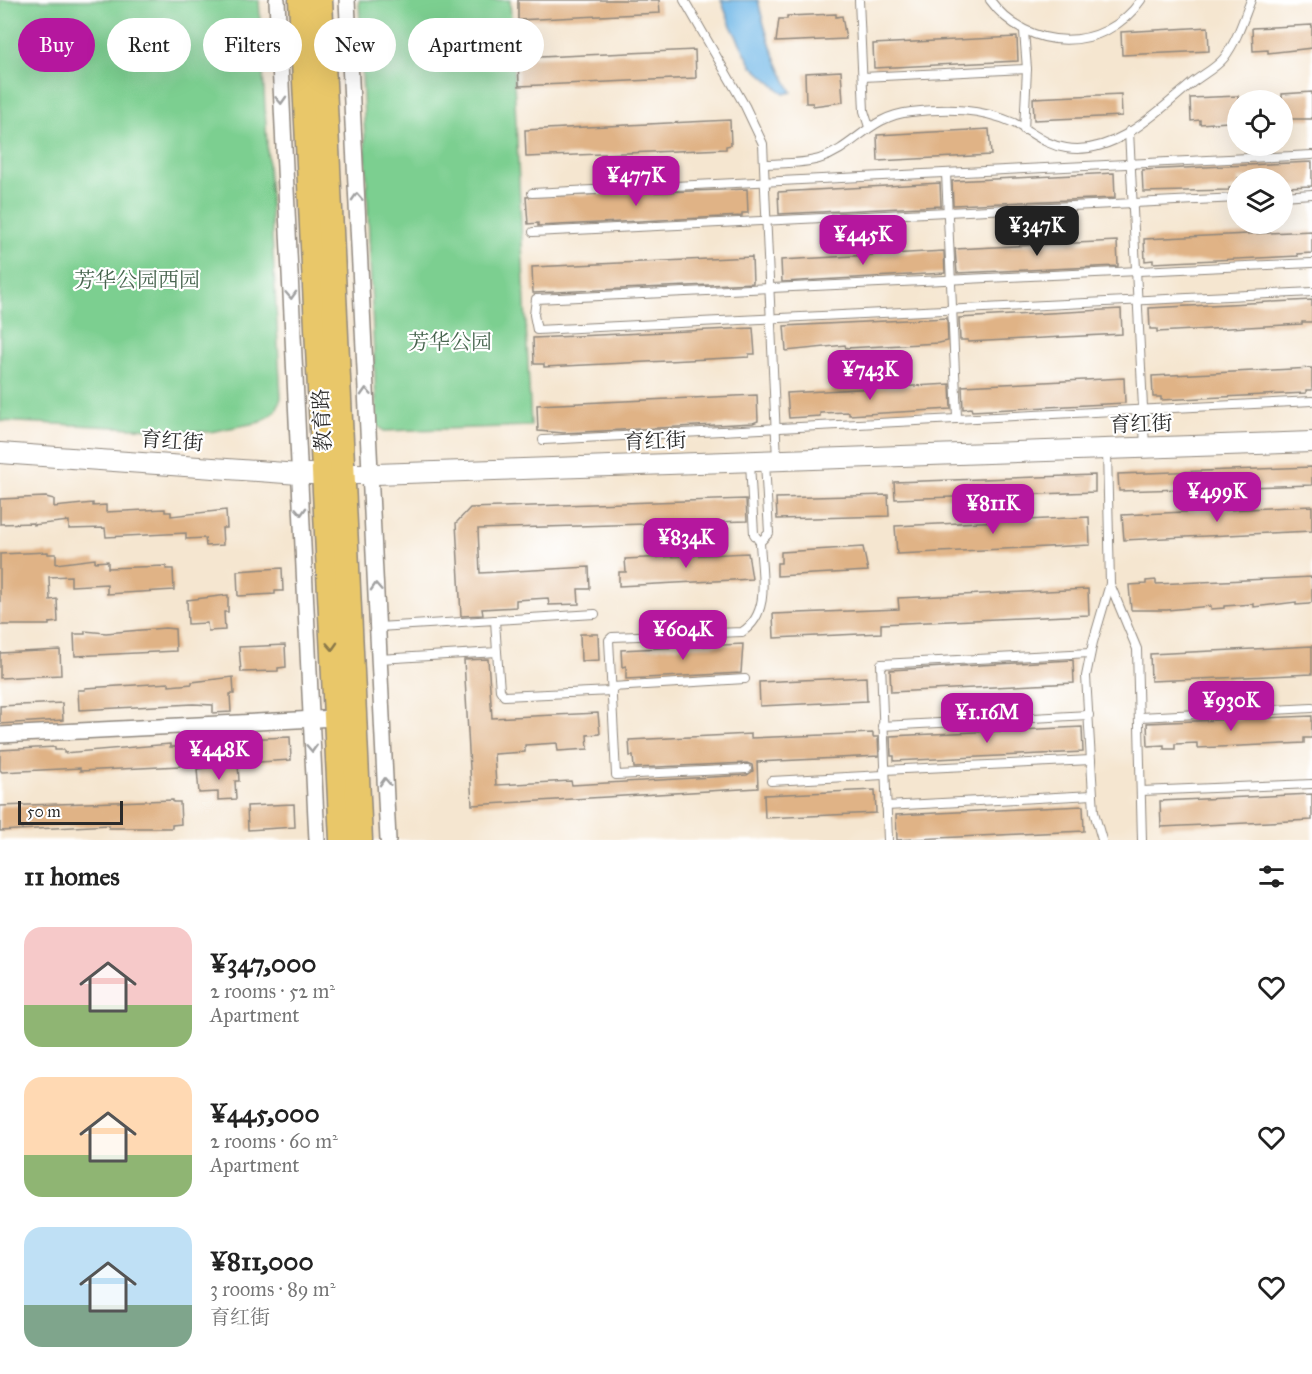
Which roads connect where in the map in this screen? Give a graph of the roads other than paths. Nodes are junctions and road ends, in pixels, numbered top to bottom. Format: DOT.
graph roads {
  1 [pos="276,0"];
  2 [pos="302,0"];
  3 [pos="320,0"];
  4 [pos="347,0"];
  5 [pos="684,0"];
  6 [pos="860,0"];
  7 [pos="990,0"];
  8 [pos="1140,0"];
  9 [pos="1251,0"];
  10 [pos="1024,30"];
  11 [pos="1027,69"];
  12 [pos="863,77"];
  13 [pos="869,127"];
  14 [pos="1024,130"];
  15 [pos="1129,131"];
  16 [pos="1312,155"];
  17 [pos="765,164"];
  18 [pos="1131,164"];
  19 [pos="946,173"];
  20 [pos="766,182"];
  21 [pos="532,193"];
  22 [pos="1312,194"];
  23 [pos="1293,195"];
  24 [pos="1227,199"];
  25 [pos="1133,203"];
  26 [pos="948,212"];
  27 [pos="767,220"];
  28 [pos="533,232"];
  29 [pos="1312,263"];
  30 [pos="1136,271"];
  31 [pos="951,280"];
  32 [pos="770,288"];
  33 [pos="1312,292"];
  34 [pos="1138,300"];
  35 [pos="952,309"];
  36 [pos="771,318"];
  37 [pos="1312,400"];
  38 [pos="1144,408"];
  39 [pos="957,417"];
  40 [pos="776,427"];
  41 [pos="543,440"];
  42 [pos="1312,442"];
  43 [pos="1145,448"];
  44 [pos="1107,449"];
  45 [pos="0,453"];
  46 [pos="764,461"];
  47 [pos="299,474"];
  48 [pos="334,474"];
  49 [pos="370,474"];
  50 [pos="760,542"];
  51 [pos="1110,584"];
  52 [pos="596,614"];
  53 [pos="495,620"];
  54 [pos="378,627"];
  55 [pos="497,652"];
  56 [pos="1090,652"];
  57 [pos="379,659"];
  58 [pos="745,679"];
  59 [pos="612,689"];
  60 [pos="1312,708"];
  61 [pos="1089,715"];
  62 [pos="1140,717"];
  63 [pos="336,718"];
  64 [pos="311,719"];
  65 [pos="882,726"];
  66 [pos="0,735"];
  67 [pos="1091,759"];
  68 [pos="747,769"];
  69 [pos="884,773"];
  70 [pos="771,781"];
  71 [pos="1312,784"];
  72 [pos="1141,791"];
  73 [pos="1093,795"];
  74 [pos="886,806"];
  75 [pos="317,840"];
  76 [pos="342,840"];
  77 [pos="360,840"];
  78 [pos="388,840"];
  79 [pos="888,840"];
  80 [pos="1102,840"];
  81 [pos="1142,840"];
  1 -- 47 [label="street, one-way"];
  2 -- 48 [label="main road, 教育路"];
  3 -- 48 [label="main road, 教育路"];
  49 -- 4 [label="street, one-way"];
  5 -- 17 [label="lane"];
  6 -- 12 [label="lane"];
  7 -- 10 [label="lane"];
  8 -- 10 [label="lane"];
  9 -- 15 [label="lane"];
  10 -- 11 [label="lane"];
  11 -- 12 [label="lane"];
  11 -- 14 [label="lane"];
  12 -- 13 [label="lane"];
  13 -- 14 [label="lane"];
  13 -- 17 [label="lane"];
  14 -- 15 [label="lane"];
  15 -- 18 [label="lane"];
  16 -- 18 [label="lane"];
  17 -- 20 [label="lane"];
  18 -- 19 [label="lane"];
  18 -- 25 [label="lane"];
  19 -- 20 [label="lane"];
  19 -- 26 [label="lane"];
  20 -- 21 [label="lane"];
  20 -- 27 [label="lane"];
  22 -- 23 [label="lane"];
  24 -- 25 [label="lane"];
  25 -- 26 [label="lane"];
  25 -- 30 [label="lane"];
  26 -- 27 [label="lane"];
  26 -- 31 [label="lane"];
  27 -- 28 [label="lane"];
  27 -- 32 [label="lane"];
  29 -- 30 [label="lane"];
  30 -- 31 [label="lane"];
  30 -- 34 [label="lane"];
  31 -- 32 [label="lane"];
  31 -- 35 [label="lane"];
  32 -- 36 [label="lane"];
  32 -- 36 [label="lane"];
  33 -- 34 [label="lane"];
  34 -- 35 [label="lane"];
  34 -- 38 [label="lane"];
  35 -- 36 [label="lane"];
  35 -- 39 [label="lane"];
  36 -- 40 [label="lane"];
  37 -- 38 [label="lane"];
  38 -- 39 [label="lane"];
  38 -- 43 [label="lane"];
  39 -- 40 [label="lane"];
  40 -- 41 [label="lane"];
  40 -- 46 [label="lane"];
  42 -- 43 [label="street, 育红街"];
  43 -- 44 [label="street, 育红街"];
  44 -- 46 [label="street, 育红街"];
  44 -- 51 [label="lane"];
  45 -- 47 [label="street, 育红街"];
  46 -- 49 [label="street, 育红街"];
  46 -- 50 [label="lane"];
  46 -- 50 [label="lane"];
  47 -- 48 [label="street, 育红街"];
  47 -- 64 [label="street, one-way"];
  48 -- 49 [label="street, 育红街"];
  48 -- 63 [label="main road, 教育路, one-way"];
  48 -- 77 [label="main road, 教育路"];
  54 -- 49 [label="street, one-way"];
  50 -- 59 [label="lane"];
  51 -- 56 [label="lane"];
  51 -- 62 [label="lane"];
  52 -- 53 [label="lane"];
  53 -- 54 [label="lane"];
  53 -- 55 [label="lane"];
  54 -- 57 [label="street"];
  55 -- 57 [label="lane"];
  55 -- 59 [label="lane"];
  56 -- 61 [label="lane"];
  56 -- 65 [label="lane"];
  78 -- 57 [label="street, one-way"];
  58 -- 59 [label="lane"];
  59 -- 68 [label="lane"];
  60 -- 62 [label="lane"];
  61 -- 65 [label="lane"];
  61 -- 67 [label="lane"];
  62 -- 72 [label="lane"];
  63 -- 64 [label="street"];
  63 -- 76 [label="main road, 教育路"];
  64 -- 66 [label="street"];
  64 -- 75 [label="street, one-way"];
  65 -- 69 [label="lane"];
  67 -- 69 [label="lane"];
  67 -- 73 [label="lane"];
  69 -- 70 [label="lane"];
  69 -- 74 [label="lane"];
  71 -- 72 [label="lane"];
  72 -- 81 [label="lane"];
  73 -- 74 [label="lane"];
  73 -- 80 [label="lane"];
  74 -- 79 [label="lane"];
}
